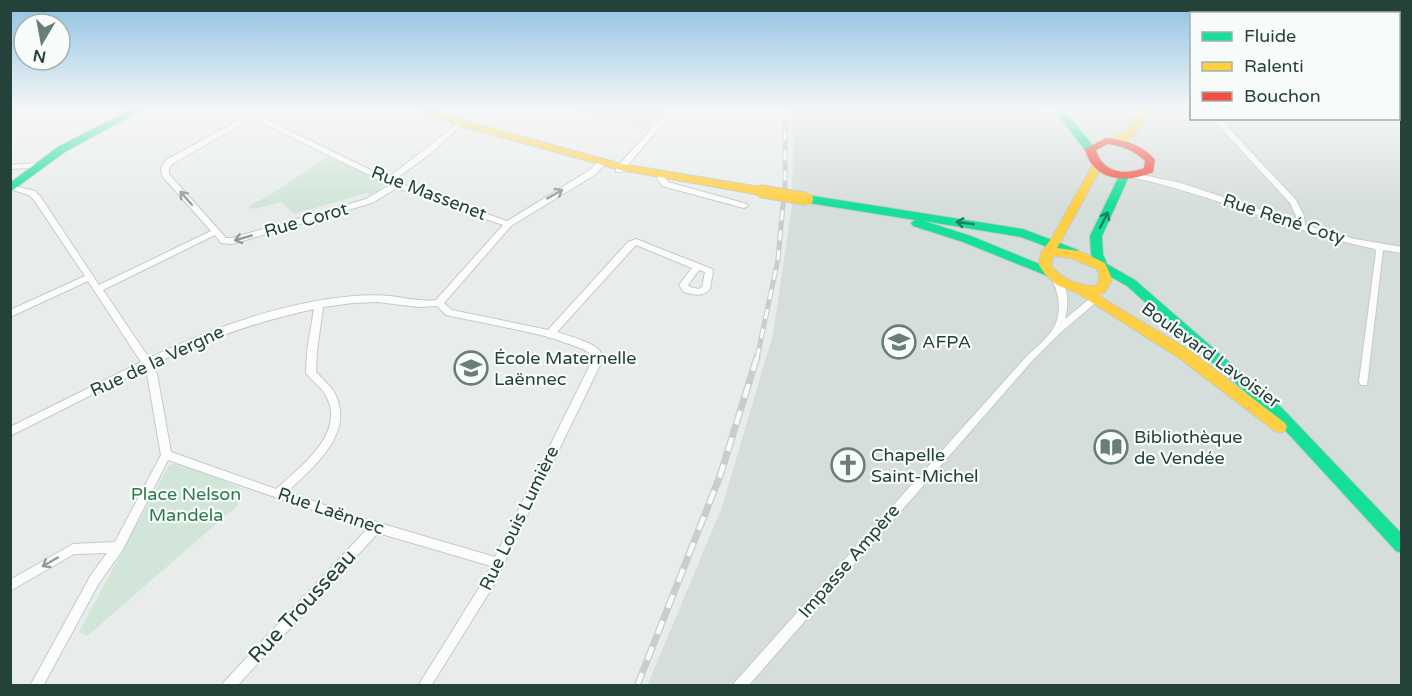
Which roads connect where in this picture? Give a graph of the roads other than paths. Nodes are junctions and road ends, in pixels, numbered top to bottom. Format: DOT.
graph roads {
  1 [pos="77,141"];
  2 [pos="205,141"];
  3 [pos="307,141"];
  4 [pos="439,141"];
  5 [pos="525,141"];
  6 [pos="643,141"];
  7 [pos="1084,141"];
  8 [pos="1109,141"];
  9 [pos="1113,141"];
  10 [pos="1136,141"];
  11 [pos="1237,141"];
  12 [pos="1090,149"];
  13 [pos="1139,149"];
  14 [pos="601,163"];
  15 [pos="38,165"];
  16 [pos="1151,165"];
  17 [pos="1097,166"];
  18 [pos="620,168"];
  19 [pos="10,169"];
  20 [pos="26,175"];
  21 [pos="1131,176"];
  22 [pos="661,178"];
  23 [pos="678,178"];
  24 [pos="1168,181"];
  25 [pos="392,182"];
  26 [pos="11,188"];
  27 [pos="744,206"];
  28 [pos="852,206"];
  29 [pos="1068,219"];
  30 [pos="508,224"];
  31 [pos="1301,226"];
  32 [pos="215,232"];
  33 [pos="1023,233"];
  34 [pos="1378,247"];
  35 [pos="1050,249"];
  36 [pos="1401,250"];
  37 [pos="698,266"];
  38 [pos="1103,267"];
  39 [pos="1052,275"];
  40 [pos="90,277"];
  41 [pos="98,289"];
  42 [pos="1092,293"];
  43 [pos="439,303"];
  44 [pos="319,304"];
  45 [pos="10,314"];
  46 [pos="1057,331"];
  47 [pos="549,335"];
  48 [pos="590,346"];
  49 [pos="146,362"];
  50 [pos="1364,382"];
  51 [pos="10,432"];
  52 [pos="166,455"];
  53 [pos="1314,455"];
  54 [pos="279,493"];
  55 [pos="376,527"];
  56 [pos="1401,546"];
  57 [pos="118,548"];
  58 [pos="497,563"];
  59 [pos="10,586"];
  60 [pos="36,686"];
  61 [pos="228,686"];
  62 [pos="424,686"];
  63 [pos="739,686"];
  1 -- 15 [label="main road"];
  32 -- 2 [label="street, one-way"];
  3 -- 25 [label="street, Rue Massenet"];
  4 -- 25 [label="street, Rue Corot"];
  5 -- 14 [label="main road"];
  6 -- 18 [label="street"];
  7 -- 12 [label="main road"];
  8 -- 12 [label="main road"];
  9 -- 13 [label="main road"];
  10 -- 13 [label="main road"];
  11 -- 31 [label="street"];
  12 -- 17 [label="main road"];
  13 -- 16 [label="main road"];
  14 -- 18 [label="main road"];
  30 -- 14 [label="street, one-way"];
  15 -- 19 [label="street"];
  15 -- 20 [label="main road"];
  16 -- 21 [label="main road"];
  16 -- 24 [label="street, Rue René Coty"];
  17 -- 21 [label="main road"];
  17 -- 29 [label="main road"];
  18 -- 22 [label="main road"];
  18 -- 23 [label="main road"];
  19 -- 20 [label="street"];
  20 -- 26 [label="main road"];
  21 -- 24 [label="street, Rue René Coty"];
  38 -- 21 [label="main road, one-way"];
  22 -- 23 [label="main road"];
  22 -- 27 [label="street"];
  23 -- 28 [label="main road, bridge"];
  24 -- 31 [label="street, Rue René Coty"];
  25 -- 30 [label="street, Rue Massenet"];
  25 -- 32 [label="street, Rue Corot, one-way"];
  26 -- 40 [label="street"];
  33 -- 28 [label="main road, one-way"];
  28 -- 39 [label="main road, Boulevard Lavoisier"];
  29 -- 33 [label="main road"];
  29 -- 35 [label="main road"];
  30 -- 43 [label="street"];
  31 -- 34 [label="street, Rue René Coty"];
  32 -- 41 [label="street"];
  33 -- 35 [label="main road"];
  34 -- 36 [label="street, Rue René Coty"];
  34 -- 50 [label="street"];
  35 -- 38 [label="main road, Boulevard Lavoisier"];
  35 -- 39 [label="main road"];
  37 -- 47 [label="street"];
  38 -- 42 [label="main road"];
  38 -- 53 [label="main road, Boulevard Lavoisier"];
  39 -- 42 [label="main road, Boulevard Lavoisier"];
  39 -- 46 [label="street, Impasse Ampère"];
  40 -- 41 [label="street"];
  40 -- 45 [label="street"];
  41 -- 49 [label="street"];
  42 -- 46 [label="street, Impasse Ampère"];
  42 -- 53 [label="main road, Boulevard Lavoisier"];
  43 -- 44 [label="street, Rue de la Vergne"];
  43 -- 47 [label="street, Rue de la Vergne"];
  44 -- 49 [label="street, Rue de la Vergne"];
  44 -- 54 [label="street"];
  46 -- 63 [label="street, Impasse Ampère"];
  47 -- 48 [label="street, Rue de la Vergne"];
  48 -- 58 [label="street, Rue Louis Lumière"];
  49 -- 51 [label="street, Rue de la Vergne"];
  49 -- 52 [label="street"];
  52 -- 54 [label="street, Rue Laënnec"];
  52 -- 57 [label="street"];
  53 -- 56 [label="main road, Boulevard Lavoisier"];
  54 -- 55 [label="street, Rue Laënnec"];
  55 -- 58 [label="street, Rue Laënnec"];
  55 -- 61 [label="street, Rue Trousseau"];
  57 -- 59 [label="street, one-way"];
  57 -- 60 [label="street"];
  58 -- 62 [label="street, Rue Louis Lumière"];
}
